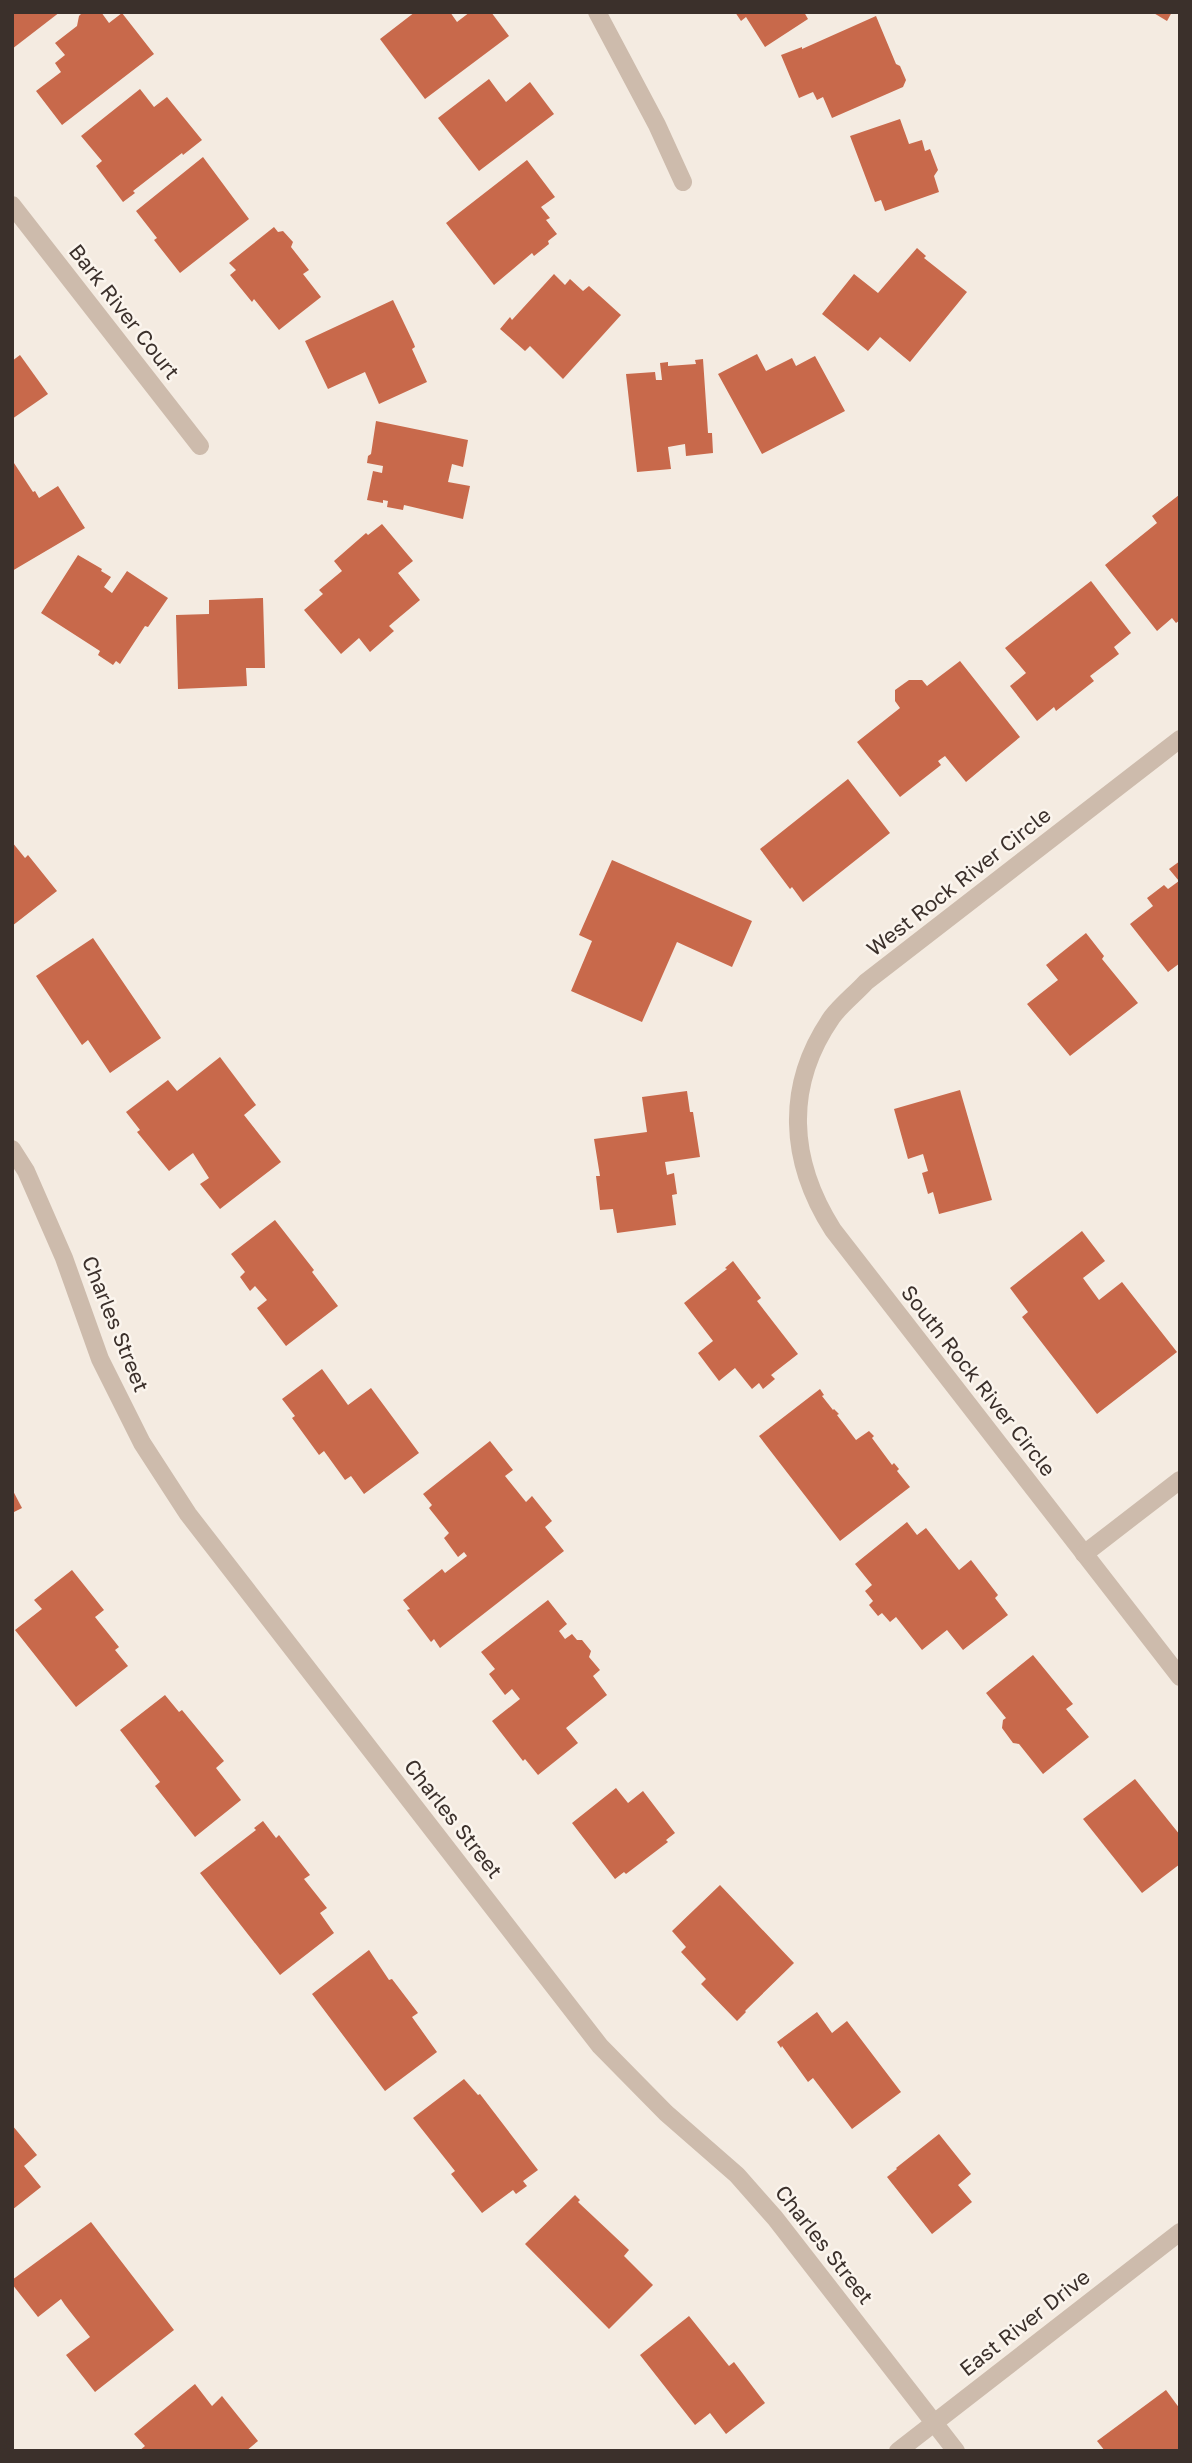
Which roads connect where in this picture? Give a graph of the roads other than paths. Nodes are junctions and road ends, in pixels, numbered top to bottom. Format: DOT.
graph roads {
  1 [pos="597,12"];
  2 [pos="683,182"];
  3 [pos="12,205"];
  4 [pos="200,446"];
  5 [pos="1180,739"];
  6 [pos="800,1088"];
  7 [pos="12,1149"];
  8 [pos="1180,1480"];
  9 [pos="1084,1554"];
  10 [pos="1180,1677"];
  11 [pos="1180,2232"];
  12 [pos="934,2423"];
  13 [pos="898,2451"];
  14 [pos="956,2451"];
  1 -- 2 [label="street"];
  3 -- 4 [label="street, Bark River Court"];
  5 -- 6 [label="street, West Rock River Circle"];
  6 -- 9 [label="street, South Rock River Circle"];
  7 -- 12 [label="street, Charles Street"];
  8 -- 9 [label="street"];
  9 -- 10 [label="street, South Rock River Circle"];
  11 -- 12 [label="street, East River Drive"];
  12 -- 13 [label="street, East River Drive"];
  12 -- 14 [label="street, Charles Street"];
}
